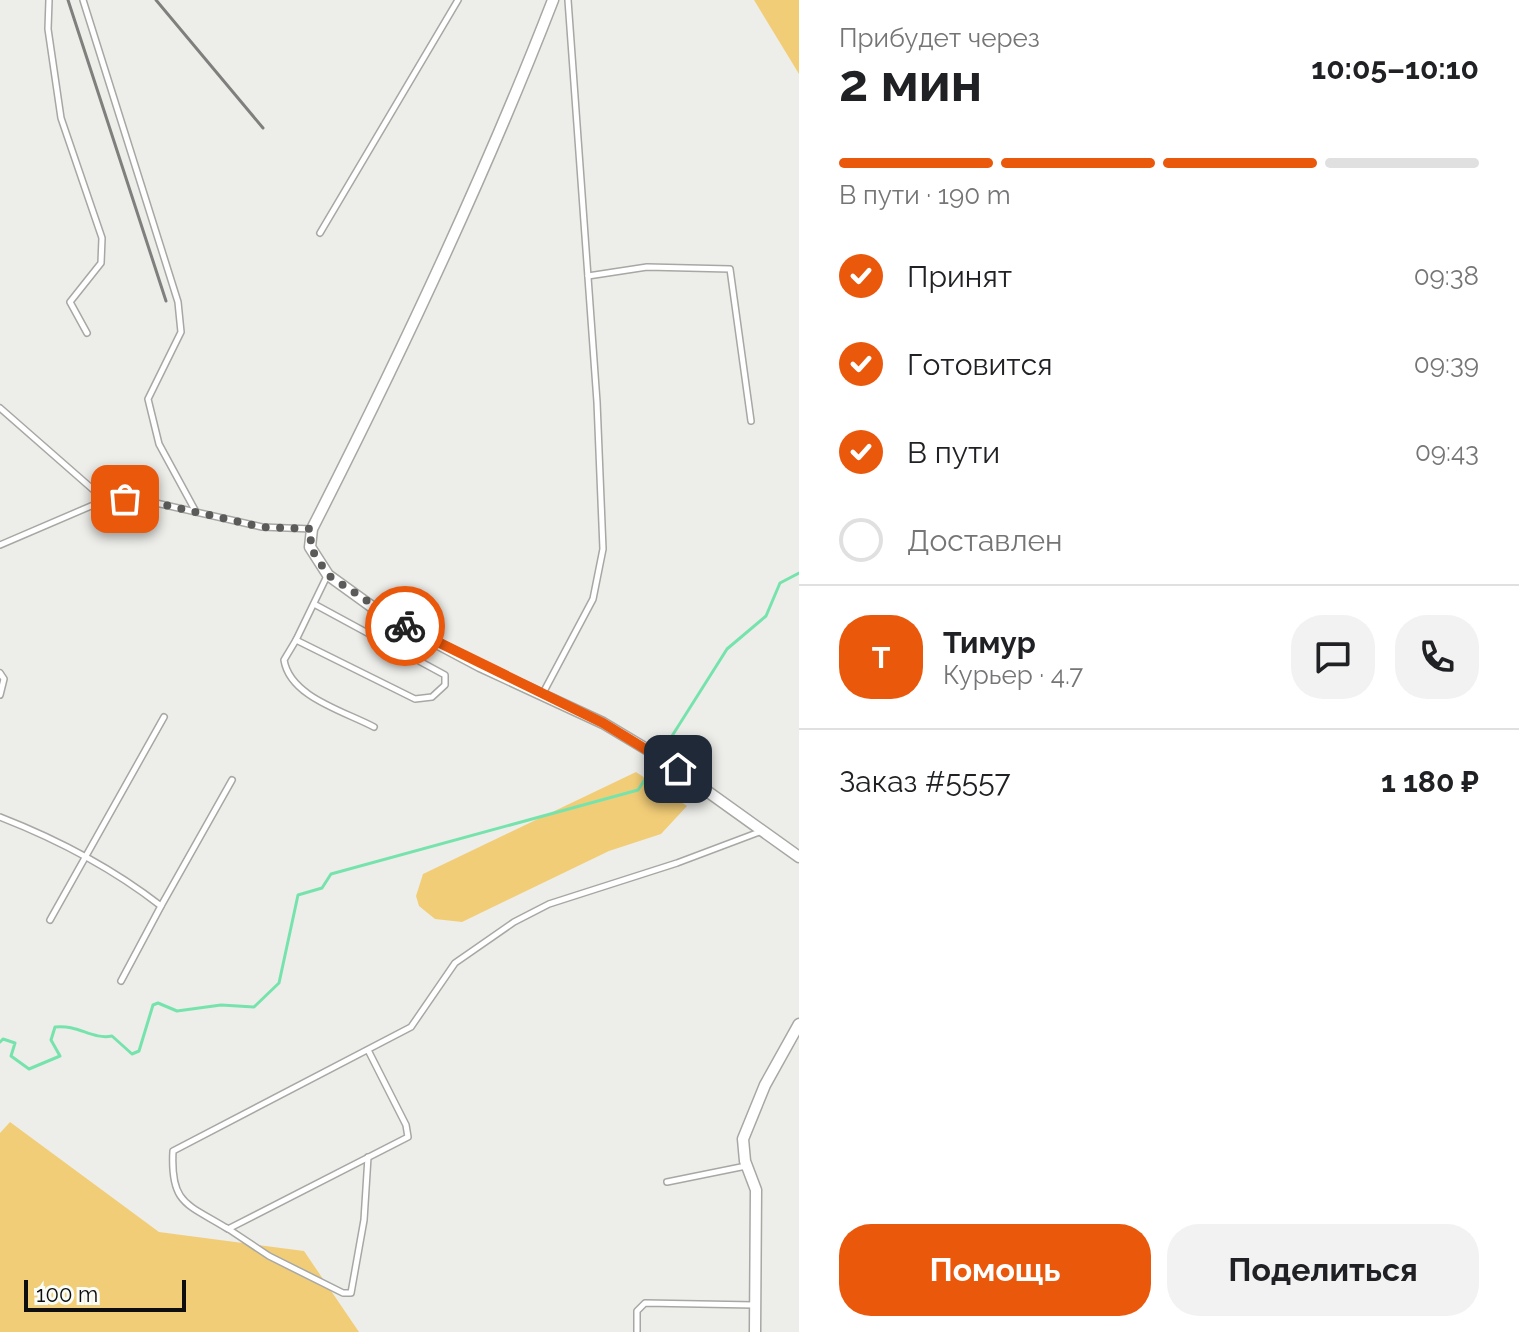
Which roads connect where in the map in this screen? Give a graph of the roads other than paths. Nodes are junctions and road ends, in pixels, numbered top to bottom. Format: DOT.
graph roads {
  1 [pos="49,0"];
  2 [pos="83,0"];
  3 [pos="458,0"];
  4 [pos="553,0"];
  5 [pos="568,0"];
  6 [pos="320,233"];
  7 [pos="588,276"];
  8 [pos="87,333"];
  9 [pos="0,408"];
  10 [pos="751,421"];
  11 [pos="105,500"];
  12 [pos="196,512"];
  13 [pos="312,529"];
  14 [pos="0,545"];
  15 [pos="328,575"];
  16 [pos="314,604"];
  17 [pos="296,640"];
  18 [pos="0,673"];
  19 [pos="0,695"];
  20 [pos="542,695"];
  21 [pos="164,717"];
  22 [pos="374,727"];
  23 [pos="232,780"];
  24 [pos="0,817"];
  25 [pos="763,831"];
  26 [pos="85,854"];
  27 [pos="799,857"];
  28 [pos="161,906"];
  29 [pos="50,920"];
  30 [pos="121,981"];
  31 [pos="799,1024"];
  32 [pos="368,1050"];
  33 [pos="368,1157"];
  34 [pos="747,1165"];
  35 [pos="667,1182"];
  36 [pos="224,1226"];
  37 [pos="755,1305"];
  38 [pos="637,1331"];
  39 [pos="755,1332"];
  1 -- 8 [label="lane"];
  2 -- 12 [label="lane"];
  3 -- 6 [label="lane"];
  4 -- 13 [label="street"];
  5 -- 7 [label="lane"];
  7 -- 10 [label="lane"];
  7 -- 20 [label="lane"];
  9 -- 11 [label="lane"];
  11 -- 12 [label="lane"];
  11 -- 14 [label="lane"];
  12 -- 13 [label="lane"];
  13 -- 15 [label="street"];
  15 -- 16 [label="lane"];
  15 -- 20 [label="street"];
  16 -- 17 [label="lane"];
  16 -- 17 [label="lane"];
  17 -- 22 [label="lane"];
  18 -- 19 [label="lane"];
  20 -- 25 [label="street"];
  21 -- 26 [label="lane"];
  23 -- 28 [label="lane"];
  24 -- 26 [label="lane"];
  25 -- 27 [label="street"];
  25 -- 32 [label="lane"];
  26 -- 28 [label="lane"];
  26 -- 29 [label="lane"];
  28 -- 30 [label="lane"];
  31 -- 34 [label="street"];
  32 -- 33 [label="lane"];
  32 -- 36 [label="lane"];
  33 -- 36 [label="lane"];
  33 -- 36 [label="lane"];
  34 -- 35 [label="lane"];
  34 -- 37 [label="street"];
  37 -- 38 [label="lane"];
  37 -- 39 [label="street"];
}
